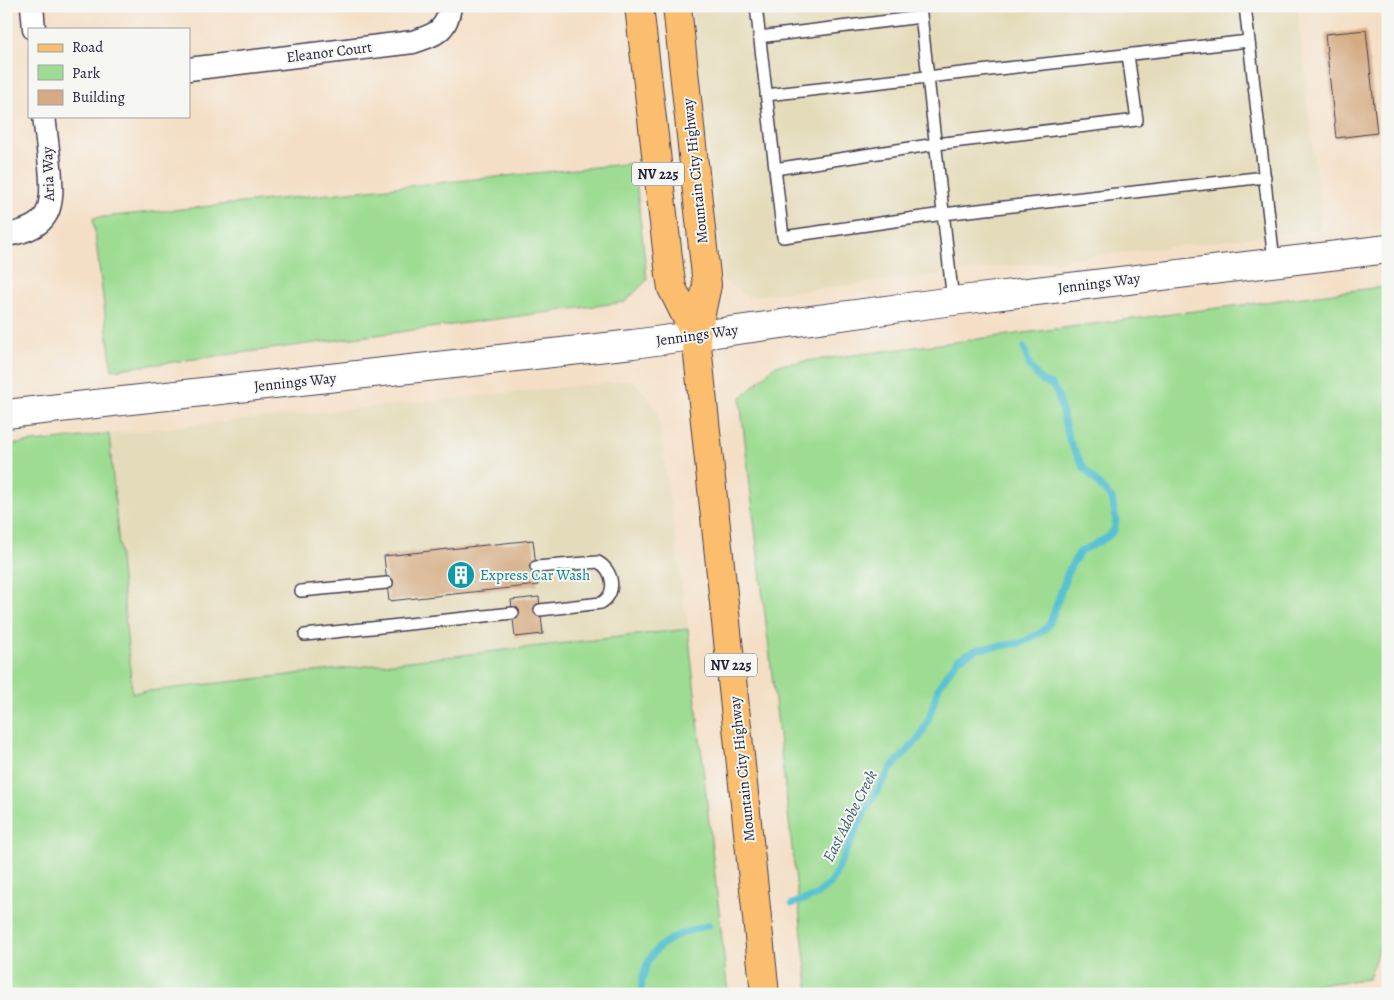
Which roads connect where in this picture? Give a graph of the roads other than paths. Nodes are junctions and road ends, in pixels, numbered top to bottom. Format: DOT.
graph roads {
  1 [pos="32,6"];
  2 [pos="450,6"];
  3 [pos="639,6"];
  4 [pos="677,6"];
  5 [pos="756,6"];
  6 [pos="1245,6"];
  7 [pos="920,12"];
  8 [pos="34,28"];
  9 [pos="759,37"];
  10 [pos="1249,41"];
  11 [pos="1128,55"];
  12 [pos="190,69"];
  13 [pos="928,77"];
  14 [pos="766,95"];
  15 [pos="44,118"];
  16 [pos="936,144"];
  17 [pos="775,169"];
  18 [pos="1265,177"];
  19 [pos="943,214"];
  20 [pos="6,236"];
  21 [pos="1388,248"];
  22 [pos="1274,261"];
  23 [pos="953,301"];
  24 [pos="696,336"];
  25 [pos="6,414"];
  26 [pos="536,567"];
  27 [pos="387,583"];
  28 [pos="301,591"];
  29 [pos="540,610"];
  30 [pos="513,613"];
  31 [pos="305,636"];
  32 [pos="765,994"];
  1 -- 8 [label="street"];
  2 -- 12 [label="street, Eleanor Court"];
  3 -- 24 [label="main road, Mountain City Highway / NV 225"];
  4 -- 24 [label="main road, Mountain City Highway / NV 225"];
  5 -- 9 [label="lane"];
  6 -- 10 [label="lane"];
  7 -- 9 [label="lane"];
  7 -- 13 [label="lane"];
  9 -- 14 [label="lane"];
  10 -- 11 [label="lane"];
  10 -- 18 [label="lane"];
  11 -- 13 [label="lane"];
  11 -- 16 [label="lane"];
  13 -- 14 [label="lane"];
  13 -- 16 [label="lane"];
  14 -- 17 [label="lane"];
  15 -- 20 [label="street, Aria Way"];
  16 -- 17 [label="lane"];
  16 -- 19 [label="lane"];
  17 -- 19 [label="lane"];
  18 -- 19 [label="lane"];
  18 -- 22 [label="lane"];
  19 -- 23 [label="lane"];
  21 -- 22 [label="street, Jennings Way"];
  22 -- 23 [label="street, Jennings Way"];
  23 -- 24 [label="street, Jennings Way"];
  24 -- 25 [label="street, Jennings Way"];
  24 -- 32 [label="main road, Mountain City Highway / NV 225"];
  26 -- 29 [label="lane"];
  27 -- 28 [label="lane"];
  30 -- 31 [label="lane"];
}
